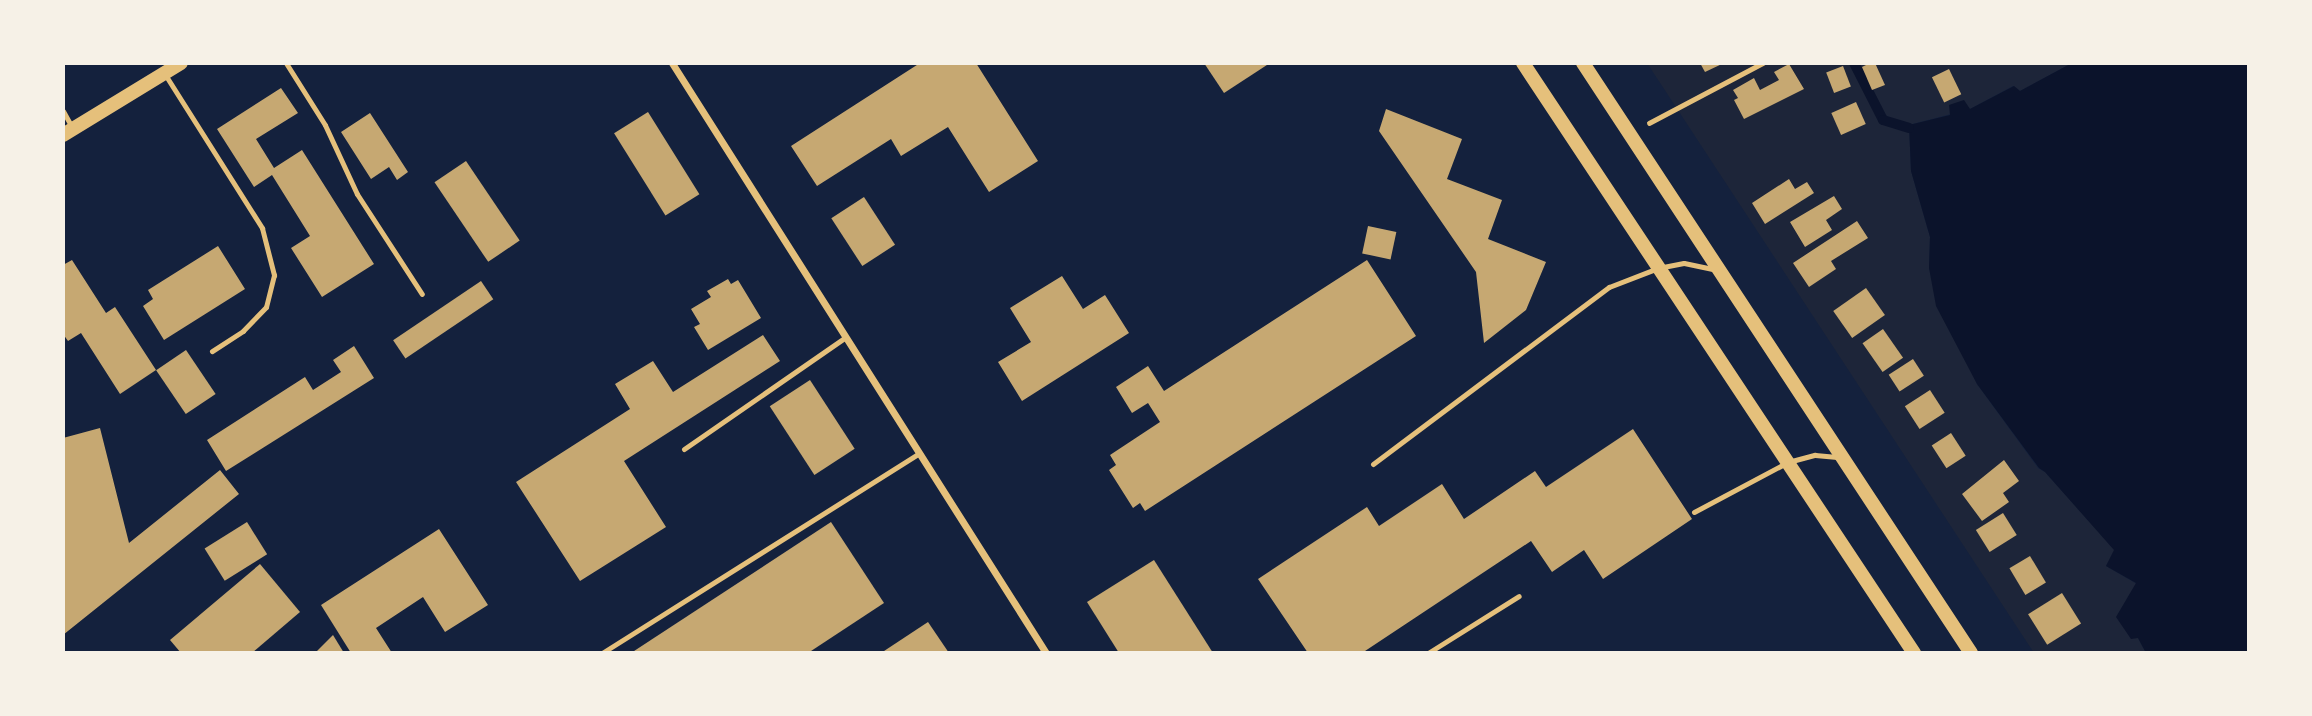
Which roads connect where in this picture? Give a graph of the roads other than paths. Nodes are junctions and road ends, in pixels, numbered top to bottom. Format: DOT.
graph roads {
  1 [pos="181,63"];
  2 [pos="286,63"];
  3 [pos="672,63"];
  4 [pos="1523,63"];
  5 [pos="1583,63"];
  6 [pos="165,73"];
  7 [pos="63,111"];
  8 [pos="68,132"];
  9 [pos="1658,268"];
  10 [pos="1720,271"];
  11 [pos="422,294"];
  12 [pos="846,337"];
  13 [pos="212,351"];
  14 [pos="684,449"];
  15 [pos="919,453"];
  16 [pos="1843,457"];
  17 [pos="1788,462"];
  18 [pos="1373,464"];
  19 [pos="1694,512"];
  20 [pos="1519,596"];
  21 [pos="602,653"];
  22 [pos="1046,653"];
  23 [pos="1428,653"];
  24 [pos="1914,653"];
  25 [pos="1971,653"];
  1 -- 6 [label="main road"];
  2 -- 11 [label="lane"];
  3 -- 12 [label="street"];
  4 -- 9 [label="main road"];
  5 -- 10 [label="main road"];
  6 -- 8 [label="main road"];
  6 -- 13 [label="lane"];
  7 -- 8 [label="lane"];
  9 -- 10 [label="lane"];
  9 -- 17 [label="main road"];
  9 -- 18 [label="lane"];
  10 -- 16 [label="main road"];
  12 -- 14 [label="lane"];
  12 -- 15 [label="street"];
  15 -- 21 [label="lane"];
  15 -- 22 [label="street"];
  16 -- 17 [label="lane"];
  16 -- 25 [label="main road"];
  17 -- 19 [label="lane"];
  17 -- 24 [label="main road"];
  20 -- 23 [label="lane"];
}
